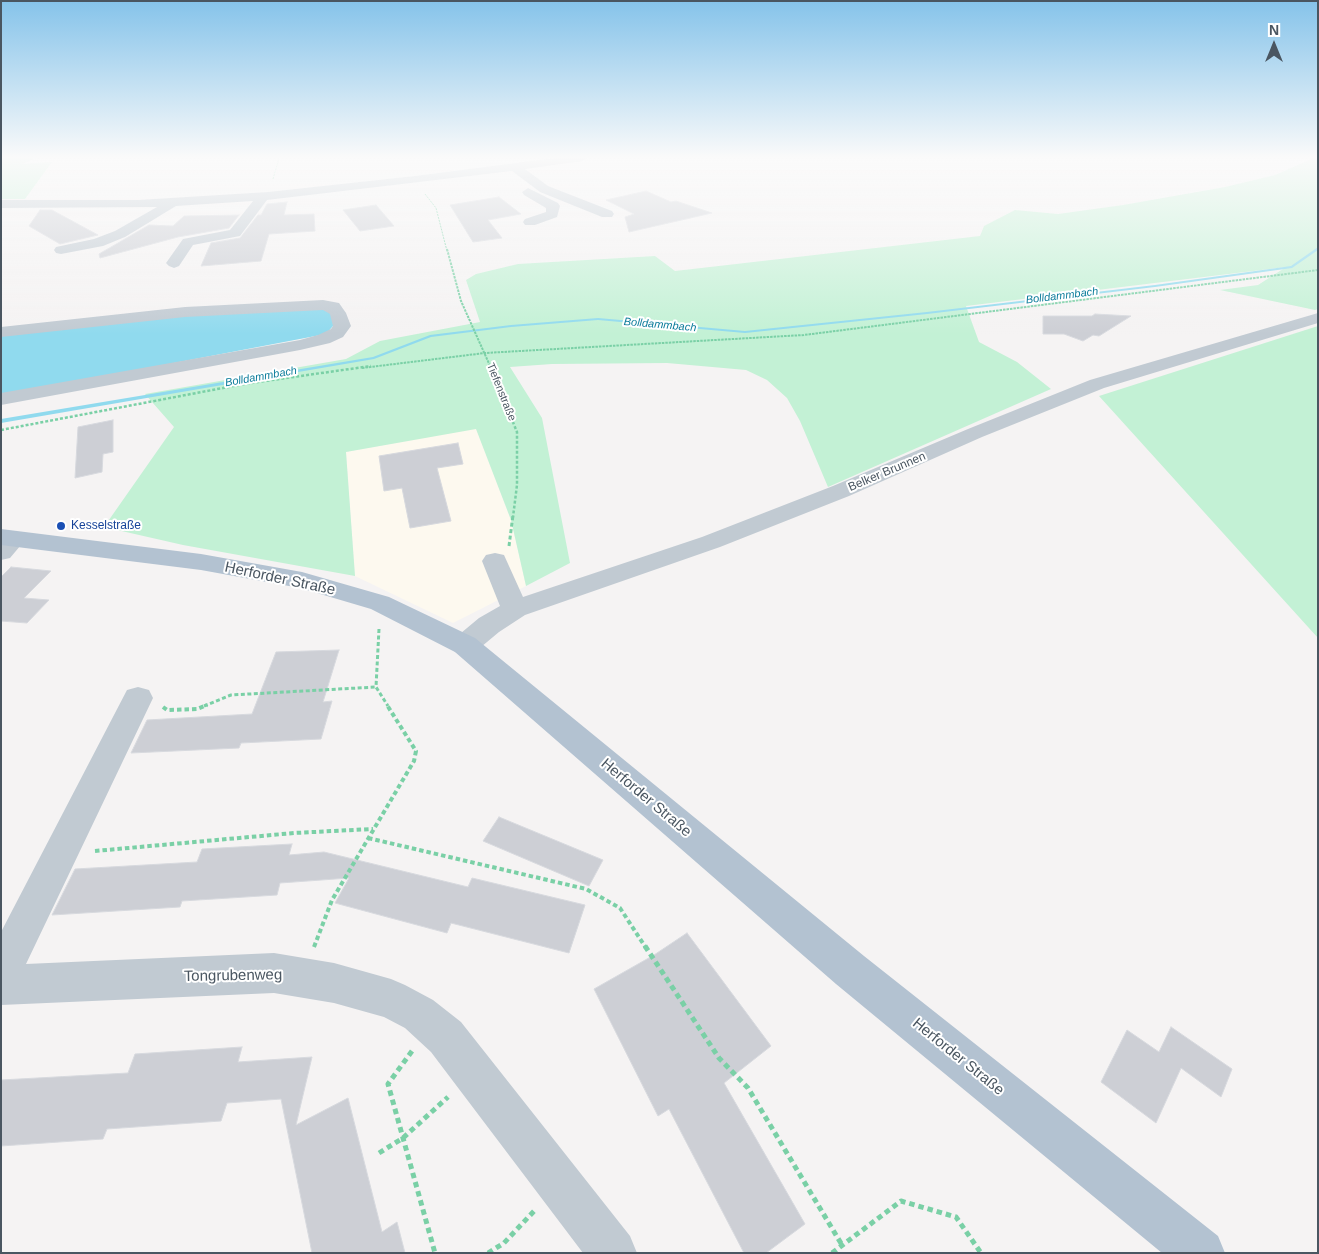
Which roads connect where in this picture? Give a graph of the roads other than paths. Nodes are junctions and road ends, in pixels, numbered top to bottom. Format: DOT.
graph roads {
  1 [pos="149,217"];
  2 [pos="247,217"];
  3 [pos="545,217"];
  4 [pos="530,222"];
  5 [pos="61,250"];
  6 [pos="174,263"];
  7 [pos="1318,318"];
  8 [pos="1,332"];
  9 [pos="1,399"];
  10 [pos="6,543"];
  11 [pos="495,561"];
  12 [pos="515,609"];
  13 [pos="465,646"];
  14 [pos="138,698"];
  15 [pos="1,973"];
  16 [pos="1,985"];
  17 [pos="613,1253"];
  18 [pos="1202,1253"];
  1 -- 5 [label="street"];
  2 -- 6 [label="street"];
  3 -- 4 [label="street"];
  7 -- 12 [label="street, Belker Brunnen"];
  8 -- 9 [label="street"];
  10 -- 13 [label="main road, Herforder Straße"];
  11 -- 12 [label="street"];
  12 -- 13 [label="street, Belker Brunnen"];
  13 -- 18 [label="main road, Herforder Straße"];
  14 -- 15 [label="street"];
  16 -- 17 [label="street, Tongrubenweg"];
}
